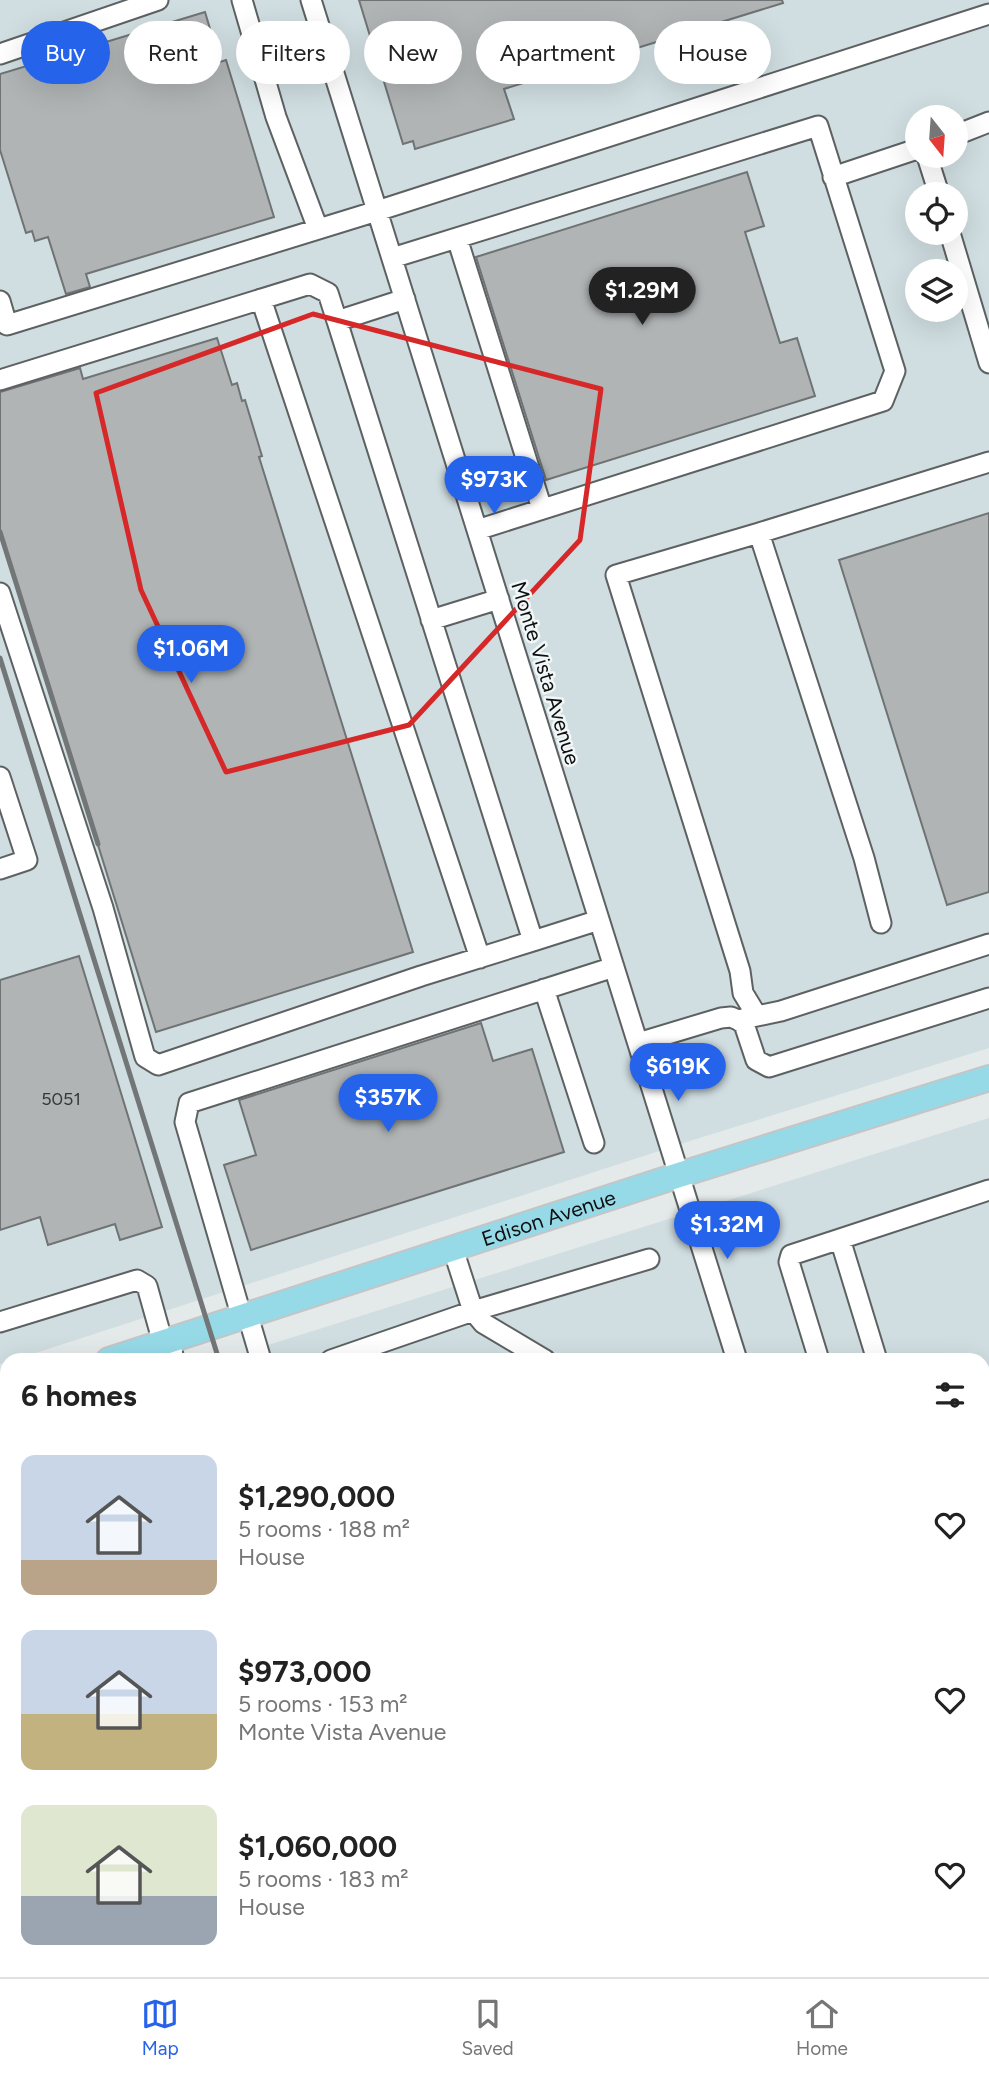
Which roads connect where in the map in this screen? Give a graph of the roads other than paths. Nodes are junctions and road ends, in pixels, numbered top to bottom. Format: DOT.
graph roads {
  1 [pos="158,0"];
  2 [pos="242,0"];
  3 [pos="311,0"];
  4 [pos="989,14"];
  5 [pos="0,54"];
  6 [pos="989,122"];
  7 [pos="968,130"];
  8 [pos="905,153"];
  9 [pos="834,177"];
  10 [pos="377,211"];
  11 [pos="318,229"];
  12 [pos="457,238"];
  13 [pos="954,245"];
  14 [pos="392,258"];
  15 [pos="261,299"];
  16 [pos="405,299"];
  17 [pos="0,301"];
  18 [pos="337,321"];
  19 [pos="989,363"];
  20 [pos="0,380"];
  21 [pos="989,462"];
  22 [pos="542,509"];
  23 [pos="477,530"];
  24 [pos="759,533"];
  25 [pos="0,593"];
  26 [pos="499,599"];
  27 [pos="432,620"];
  28 [pos="0,777"];
  29 [pos="0,869"];
  30 [pos="599,920"];
  31 [pos="881,923"];
  32 [pos="533,941"];
  33 [pos="989,944"];
  34 [pos="480,958"];
  35 [pos="614,967"];
  36 [pos="544,989"];
  37 [pos="989,998"];
  38 [pos="747,1018"];
  39 [pos="638,1043"];
  40 [pos="989,1078"];
  41 [pos="594,1143"];
  42 [pos="679,1175"];
  43 [pos="989,1190"];
  44 [pos="840,1239"];
  45 [pos="453,1249"];
  46 [pos="649,1259"];
  47 [pos="473,1311"];
  48 [pos="245,1317"];
  49 [pos="0,1322"];
  50 [pos="169,1348"];
  51 [pos="144,1353"];
  52 [pos="258,1353"];
  53 [pos="351,1353"];
  54 [pos="533,1353"];
  55 [pos="735,1353"];
  56 [pos="817,1353"];
  57 [pos="875,1353"];
  1 -- 5 [label="street"];
  2 -- 11 [label="street"];
  3 -- 10 [label="street, Monte Vista Avenue"];
  4 -- 10 [label="street"];
  6 -- 7 [label="street"];
  8 -- 9 [label="street"];
  9 -- 12 [label="street"];
  9 -- 22 [label="street"];
  10 -- 11 [label="street"];
  10 -- 14 [label="street, Monte Vista Avenue"];
  11 -- 17 [label="street"];
  12 -- 14 [label="street"];
  12 -- 22 [label="street"];
  13 -- 19 [label="street"];
  14 -- 16 [label="street, Monte Vista Avenue"];
  15 -- 18 [label="street"];
  15 -- 20 [label="street"];
  15 -- 34 [label="street"];
  16 -- 18 [label="street"];
  16 -- 23 [label="street, Monte Vista Avenue"];
  18 -- 27 [label="street"];
  21 -- 24 [label="street"];
  22 -- 23 [label="street"];
  23 -- 26 [label="street, Monte Vista Avenue"];
  24 -- 31 [label="street"];
  24 -- 38 [label="street"];
  25 -- 34 [label="street"];
  26 -- 27 [label="street"];
  26 -- 30 [label="street, Monte Vista Avenue"];
  27 -- 32 [label="street"];
  28 -- 29 [label="street"];
  30 -- 32 [label="street"];
  30 -- 35 [label="street, Monte Vista Avenue"];
  32 -- 34 [label="street"];
  33 -- 38 [label="street"];
  35 -- 36 [label="street"];
  35 -- 39 [label="street, Monte Vista Avenue"];
  36 -- 41 [label="street"];
  36 -- 48 [label="street"];
  37 -- 38 [label="street"];
  38 -- 39 [label="street"];
  39 -- 42 [label="street, Monte Vista Avenue"];
  40 -- 42 [label="main road, Edison Avenue"];
  42 -- 45 [label="main road, Edison Avenue"];
  42 -- 55 [label="street, Monte Vista Avenue"];
  43 -- 44 [label="street"];
  44 -- 56 [label="street"];
  44 -- 57 [label="street"];
  45 -- 47 [label="street"];
  45 -- 48 [label="main road, Edison Avenue"];
  46 -- 47 [label="street"];
  47 -- 53 [label="street"];
  47 -- 54 [label="street"];
  48 -- 50 [label="main road, Edison Avenue"];
  48 -- 52 [label="street"];
  49 -- 50 [label="street"];
  50 -- 51 [label="main road, Edison Avenue"];
}
